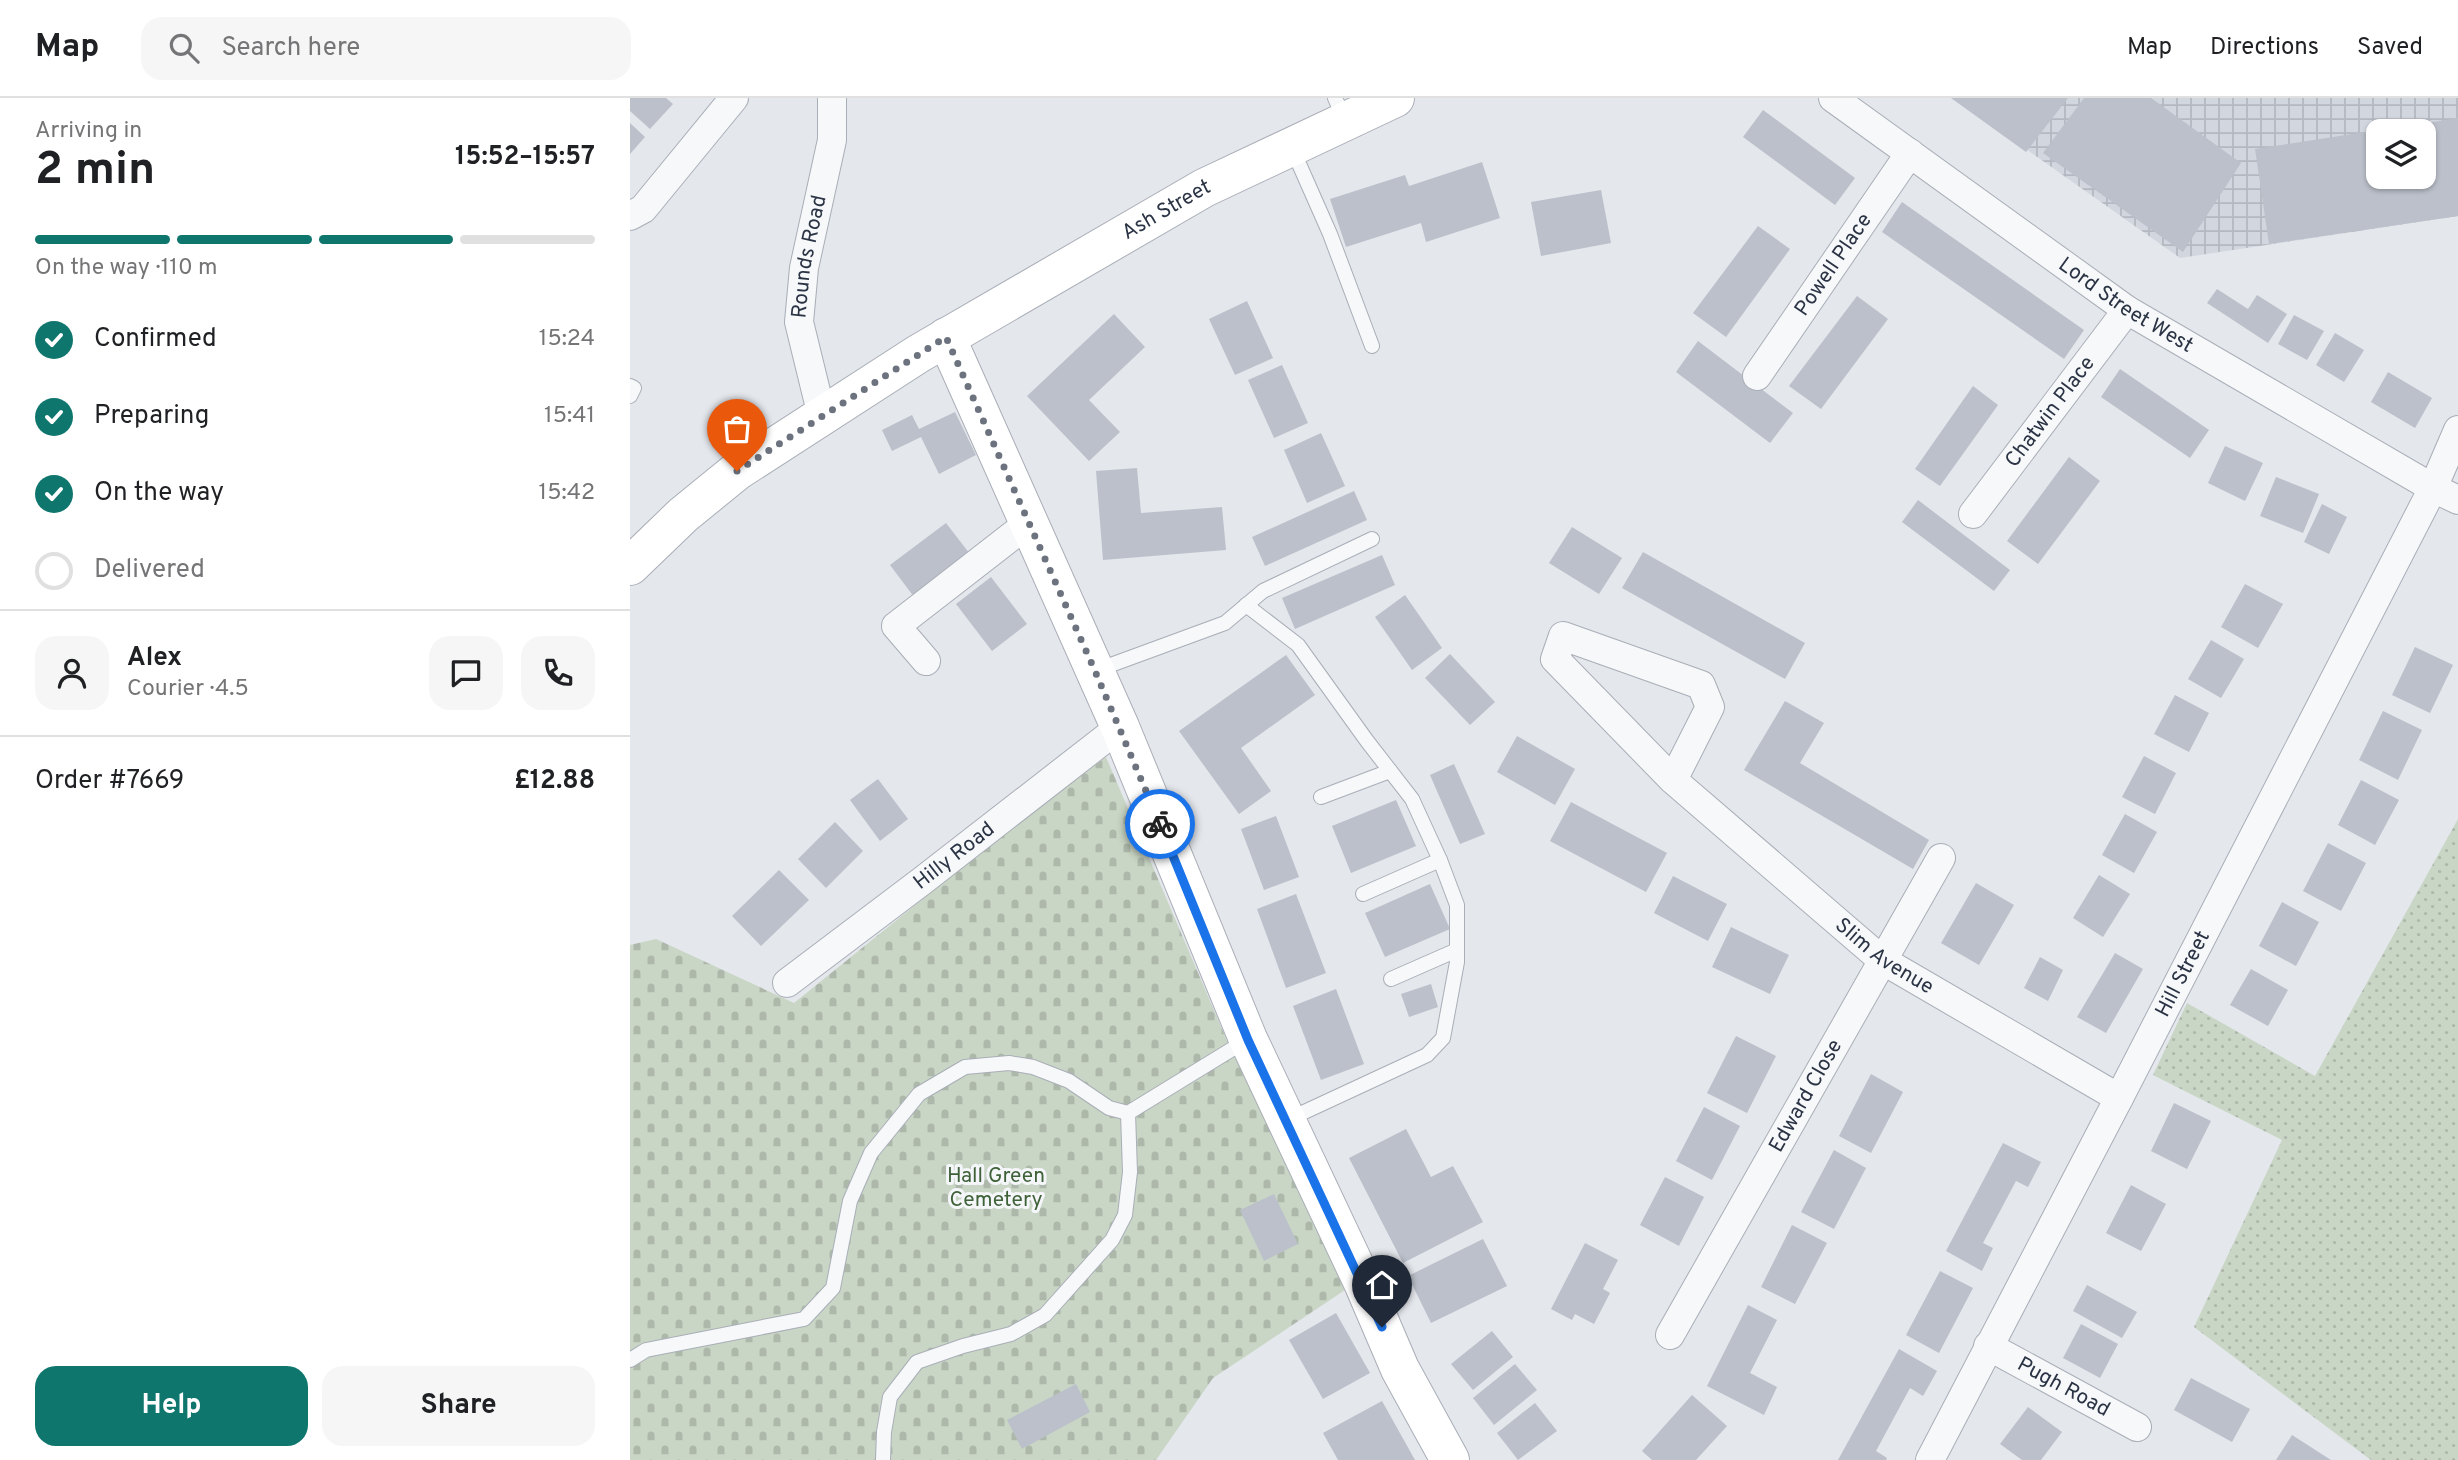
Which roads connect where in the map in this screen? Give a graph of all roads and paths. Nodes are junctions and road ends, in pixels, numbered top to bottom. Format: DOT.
graph roads {
  1 [pos="734,98"];
  2 [pos="832,98"];
  3 [pos="1395,98"];
  4 [pos="1833,98"];
  5 [pos="1340,110"];
  6 [pos="1291,147"];
  7 [pos="1910,153"];
  8 [pos="630,216"];
  9 [pos="2127,310"];
  10 [pos="946,337"];
  11 [pos="1372,346"];
  12 [pos="1757,376"];
  13 [pos="630,386"];
  14 [pos="630,396"];
  15 [pos="822,416"];
  16 [pos="2458,430"];
  17 [pos="2446,494"];
  18 [pos="1973,514"];
  19 [pos="1030,522"];
  20 [pos="1372,539"];
  21 [pos="630,566"];
  22 [pos="1246,605"];
  23 [pos="926,661"];
  24 [pos="1095,671"];
  25 [pos="1120,727"];
  26 [pos="1390,771"];
  27 [pos="1673,780"];
  28 [pos="1321,797"];
  29 [pos="1941,858"];
  30 [pos="1440,860"];
  31 [pos="1363,894"];
  32 [pos="1457,950"];
  33 [pos="1882,960"];
  34 [pos="1391,979"];
  35 [pos="787,983"];
  36 [pos="1248,1040"];
  37 [pos="2119,1098"];
  38 [pos="1128,1114"];
  39 [pos="1286,1120"];
  40 [pos="1670,1335"];
  41 [pos="1988,1346"];
  42 [pos="630,1360"];
  43 [pos="2137,1427"];
  44 [pos="883,1460"];
  45 [pos="1450,1460"];
  46 [pos="1930,1460"];
  1 -- 8 [label="street"];
  2 -- 15 [label="street, Rounds Road"];
  3 -- 5 [label="street, Ash Street"];
  4 -- 7 [label="street, Lord Street West"];
  5 -- 6 [label="street, Ash Street"];
  6 -- 10 [label="street, Ash Street"];
  6 -- 11 [label="lane"];
  7 -- 9 [label="street, Lord Street West"];
  7 -- 12 [label="street, Powell Place"];
  9 -- 17 [label="street, Lord Street West"];
  9 -- 18 [label="street, Chatwin Place"];
  10 -- 15 [label="street, Ash Street"];
  10 -- 19 [label="street"];
  13 -- 14 [label="lane"];
  15 -- 21 [label="street, Ash Street"];
  16 -- 17 [label="street, Hill Street"];
  17 -- 37 [label="street, Hill Street"];
  19 -- 23 [label="street"];
  19 -- 24 [label="street"];
  20 -- 22 [label="lane"];
  22 -- 24 [label="lane"];
  22 -- 26 [label="lane"];
  24 -- 25 [label="street"];
  25 -- 35 [label="street, Hilly Road"];
  25 -- 36 [label="street"];
  26 -- 28 [label="lane"];
  26 -- 30 [label="lane"];
  27 -- 27 [label="street, Slim Avenue"];
  27 -- 33 [label="street, Slim Avenue"];
  29 -- 33 [label="street, Edward Close"];
  30 -- 31 [label="lane"];
  30 -- 32 [label="lane"];
  32 -- 34 [label="lane"];
  32 -- 39 [label="lane"];
  33 -- 37 [label="street, Slim Avenue"];
  33 -- 40 [label="street, Edward Close"];
  36 -- 38 [label="lane"];
  36 -- 39 [label="street"];
  37 -- 41 [label="street, Hill Street"];
  38 -- 42 [label="lane"];
  38 -- 44 [label="lane"];
  39 -- 45 [label="street"];
  41 -- 43 [label="street, Pugh Road"];
  41 -- 46 [label="street, Hill Street"];
}
